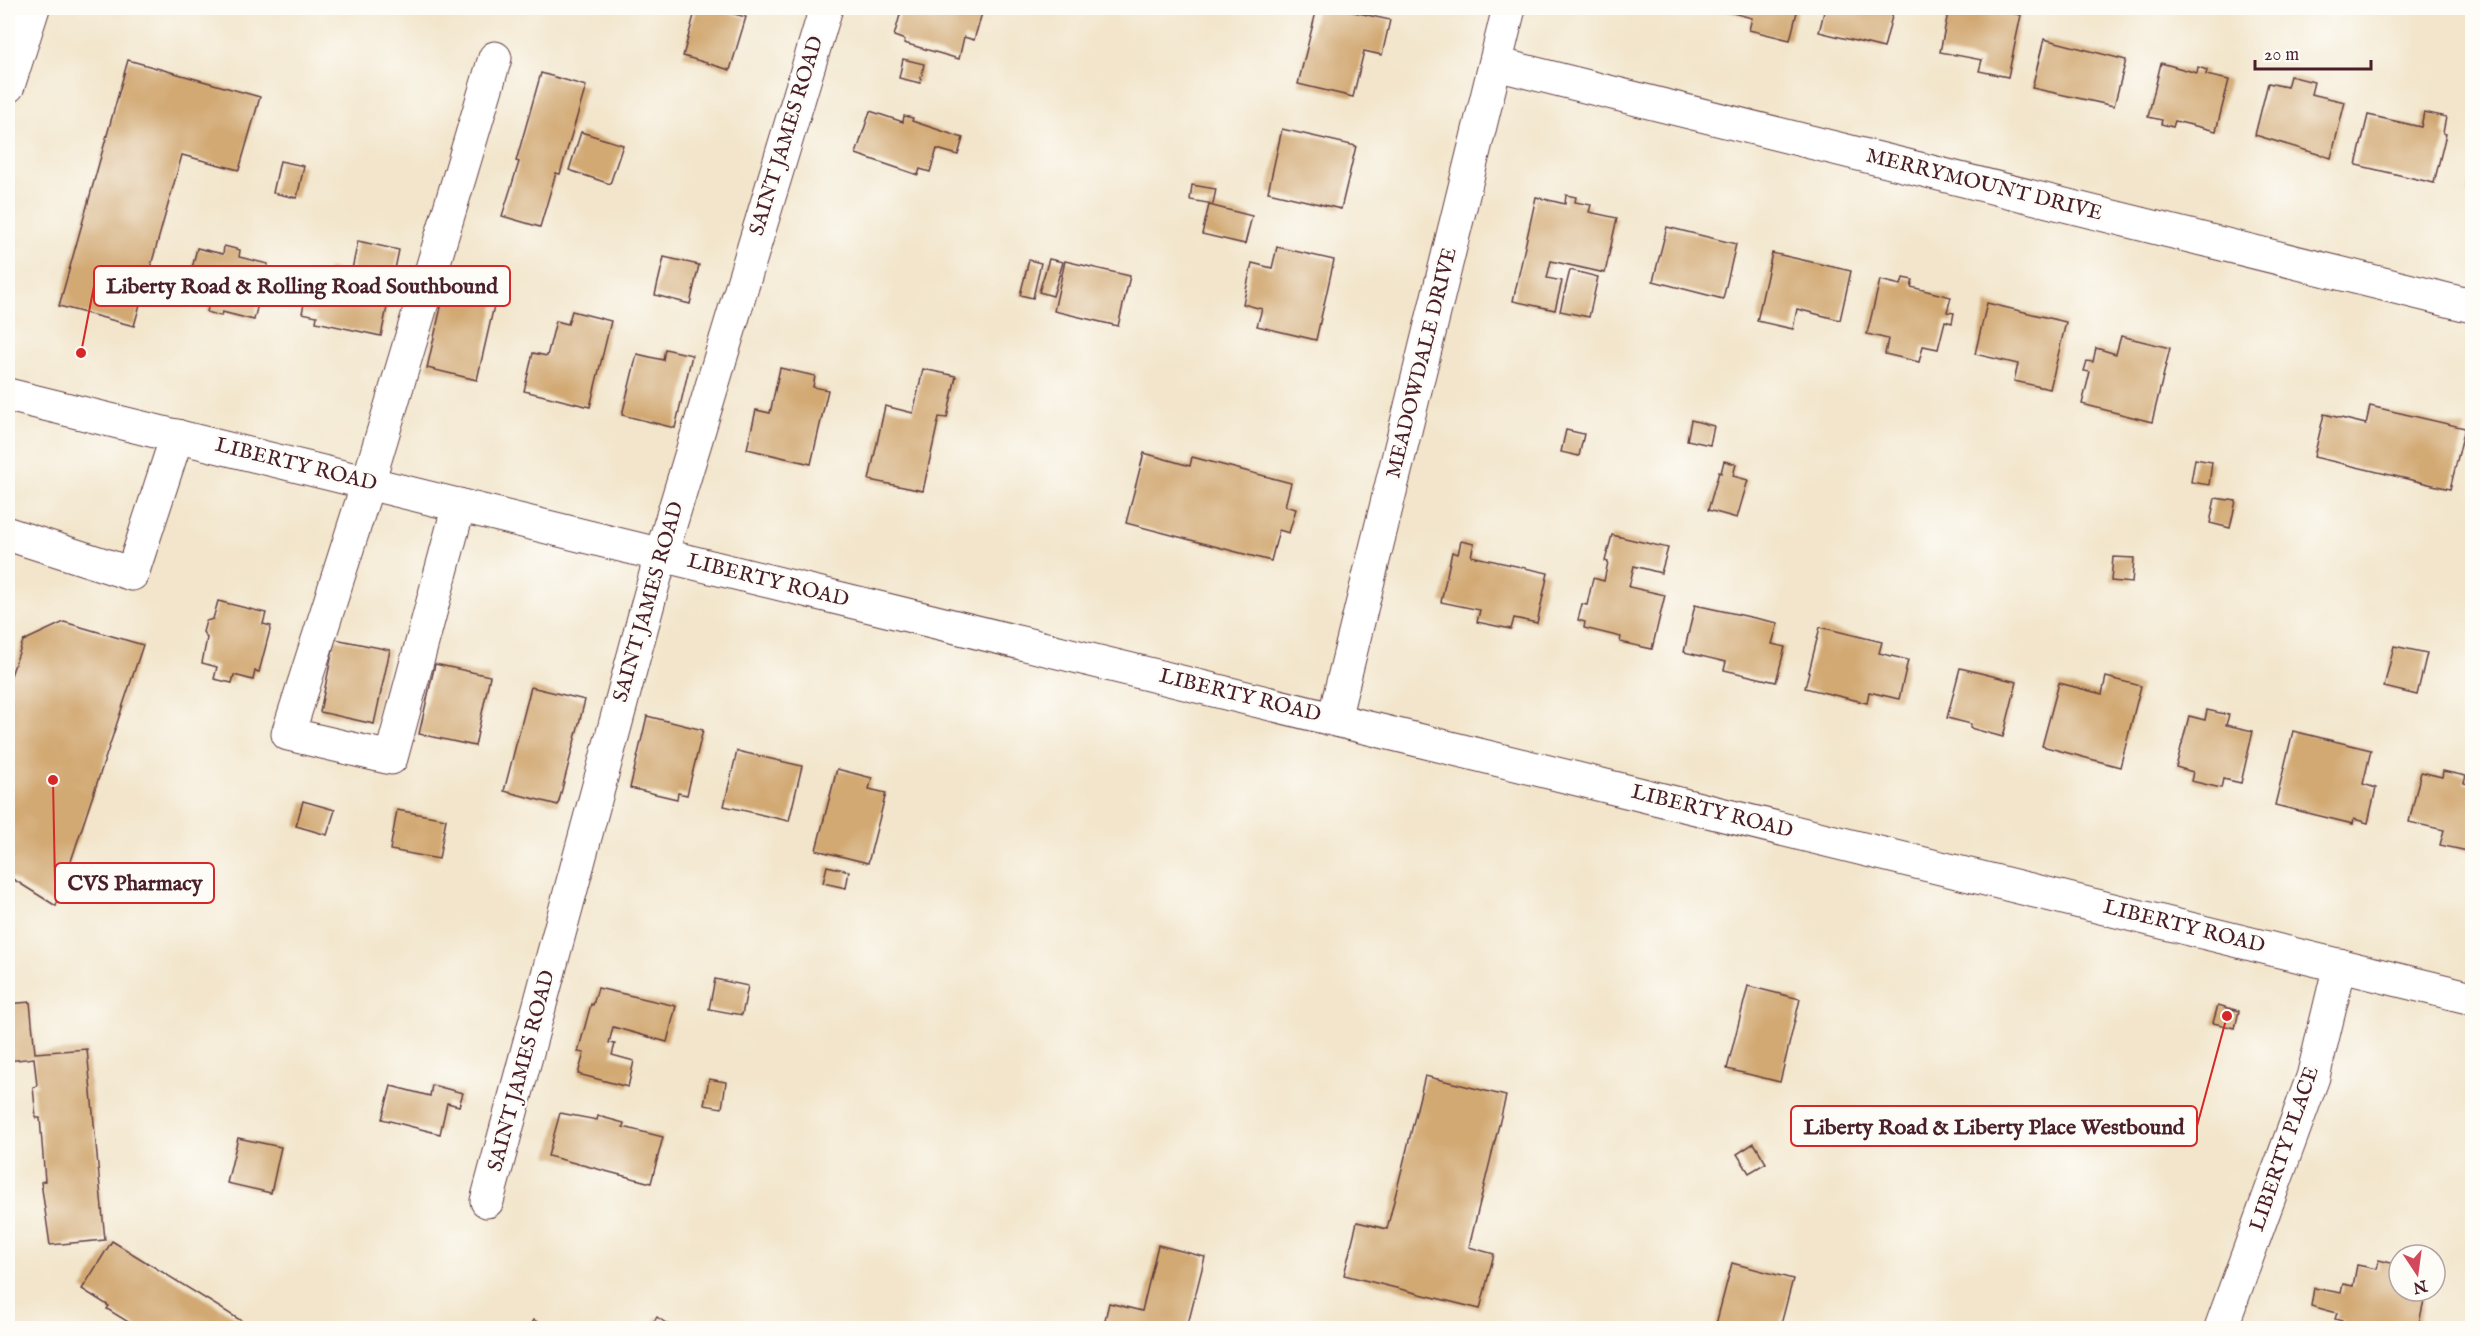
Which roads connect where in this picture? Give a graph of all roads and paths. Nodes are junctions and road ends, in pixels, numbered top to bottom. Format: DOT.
graph roads {
  1 [pos="33,8"];
  2 [pos="826,8"];
  3 [pos="1509,8"];
  4 [pos="495,58"];
  5 [pos="1496,64"];
  6 [pos="11,66"];
  7 [pos="2472,306"];
  8 [pos="8,395"];
  9 [pos="177,436"];
  10 [pos="368,483"];
  11 [pos="459,505"];
  12 [pos="8,534"];
  13 [pos="661,555"];
  14 [pos="1334,719"];
  15 [pos="2340,965"];
  16 [pos="2472,998"];
  17 [pos="487,1201"];
  18 [pos="2221,1329"];
  1 -- 6 [label="street"];
  2 -- 13 [label="street, SAINT JAMES ROAD"];
  3 -- 5 [label="street, MEADOWDALE DRIVE"];
  4 -- 10 [label="street"];
  5 -- 7 [label="street, MERRYMOUNT DRIVE"];
  5 -- 14 [label="street, MEADOWDALE DRIVE"];
  8 -- 9 [label="street, LIBERTY ROAD"];
  9 -- 10 [label="street, LIBERTY ROAD"];
  9 -- 12 [label="street"];
  10 -- 11 [label="street, LIBERTY ROAD"];
  10 -- 11 [label="street"];
  11 -- 13 [label="street, LIBERTY ROAD"];
  13 -- 14 [label="street, LIBERTY ROAD"];
  13 -- 17 [label="street, SAINT JAMES ROAD"];
  14 -- 15 [label="street, LIBERTY ROAD"];
  15 -- 16 [label="street, LIBERTY ROAD"];
  15 -- 18 [label="street, LIBERTY PLACE"];
}
